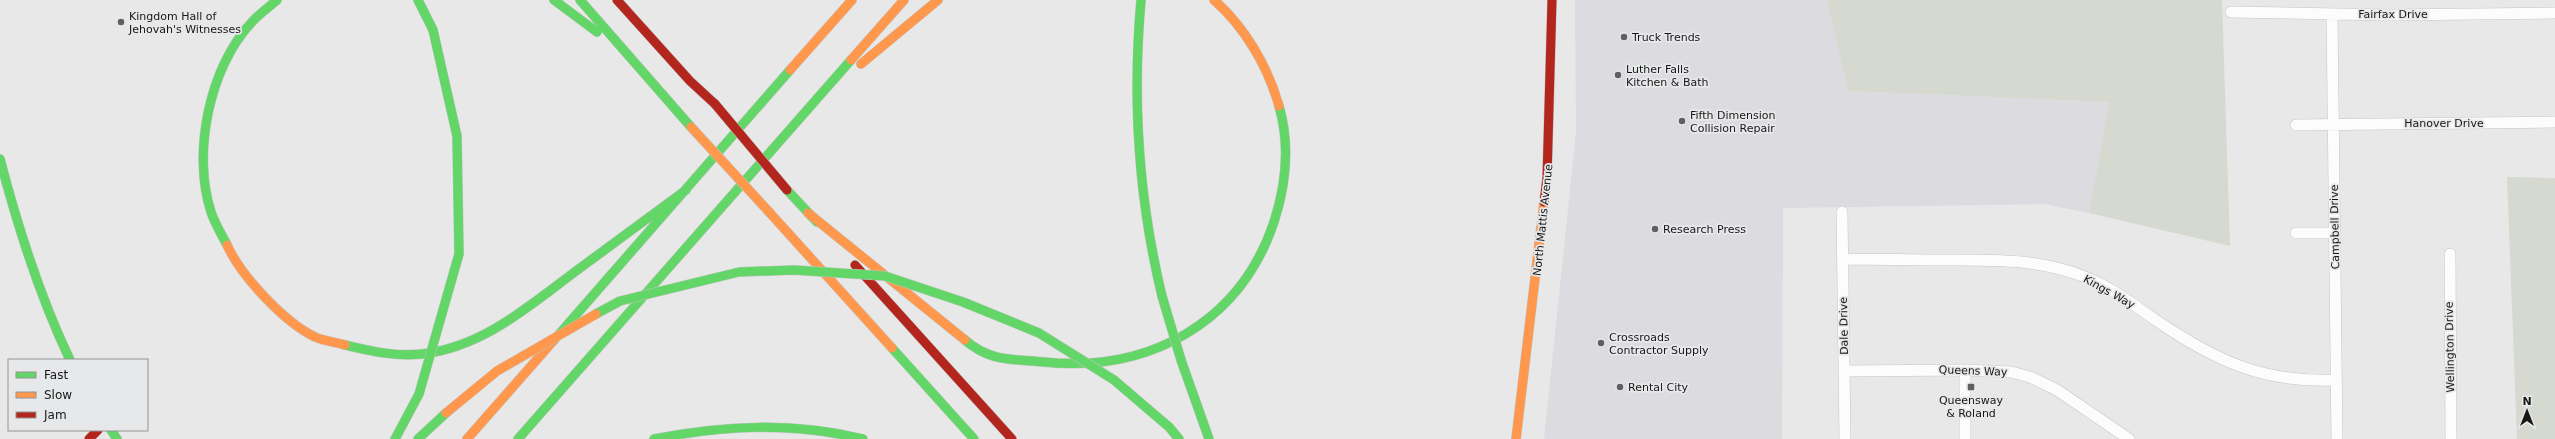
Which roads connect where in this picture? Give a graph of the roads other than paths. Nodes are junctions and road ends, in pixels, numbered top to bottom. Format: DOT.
graph roads {
  1 [pos="277,0"];
  2 [pos="418,0"];
  3 [pos="554,0"];
  4 [pos="580,0"];
  5 [pos="616,0"];
  6 [pos="852,0"];
  7 [pos="904,0"];
  8 [pos="938,0"];
  9 [pos="1141,0"];
  10 [pos="1214,0"];
  11 [pos="1552,0"];
  12 [pos="2231,12"];
  13 [pos="2555,13"];
  14 [pos="2332,14"];
  15 [pos="664,94"];
  16 [pos="812,105"];
  17 [pos="2555,122"];
  18 [pos="2334,124"];
  19 [pos="2296,125"];
  20 [pos="0,159"];
  21 [pos="686,190"];
  22 [pos="1842,212"];
  23 [pos="808,213"];
  24 [pos="2296,233"];
  25 [pos="2335,233"];
  26 [pos="2450,254"];
  27 [pos="1843,259"];
  28 [pos="70,359"];
  29 [pos="1965,370"];
  30 [pos="1845,371"];
  31 [pos="2336,380"];
  32 [pos="97,431"];
  33 [pos="89,439"];
  34 [pos="395,439"];
  35 [pos="418,439"];
  36 [pos="467,439"];
  37 [pos="518,439"];
  38 [pos="654,439"];
  39 [pos="863,439"];
  40 [pos="974,439"];
  41 [pos="1012,439"];
  42 [pos="1179,439"];
  43 [pos="1209,439"];
  44 [pos="1516,439"];
  45 [pos="1846,439"];
  46 [pos="1965,439"];
  47 [pos="2129,439"];
  48 [pos="2337,439"];
  49 [pos="2451,439"];
  1 -- 21 [label="main road"];
  2 -- 34 [label="main road, bridge"];
  3 -- 15 [label="main road"];
  4 -- 15 [label="main road"];
  5 -- 23 [label="main road, bridge"];
  6 -- 21 [label="main road"];
  7 -- 16 [label="main road"];
  8 -- 16 [label="main road"];
  9 -- 43 [label="main road, bridge"];
  10 -- 23 [label="main road"];
  11 -- 44 [label="main road, North Mattis Avenue"];
  12 -- 14 [label="street, Fairfax Drive"];
  13 -- 14 [label="street, Fairfax Drive"];
  14 -- 18 [label="street, Campbell Drive"];
  15 -- 40 [label="main road, bridge"];
  16 -- 37 [label="main road"];
  17 -- 18 [label="street, Hanover Drive"];
  18 -- 19 [label="street, Hanover Drive"];
  18 -- 25 [label="street, Campbell Drive"];
  20 -- 28 [label="main road"];
  21 -- 36 [label="main road"];
  22 -- 27 [label="street, Dale Drive"];
  23 -- 41 [label="main road"];
  24 -- 25 [label="street"];
  25 -- 31 [label="street, Campbell Drive"];
  26 -- 49 [label="street, Wellington Drive"];
  27 -- 30 [label="street, Dale Drive"];
  27 -- 31 [label="street, Kings Way"];
  29 -- 30 [label="street, Queens Way"];
  29 -- 46 [label="street"];
  29 -- 47 [label="street, Queens Way"];
  30 -- 45 [label="street, Dale Drive"];
  31 -- 48 [label="street, Campbell Drive"];
  32 -- 33 [label="main road"];
  35 -- 42 [label="main road, bridge"];
  38 -- 39 [label="main road"];
}
